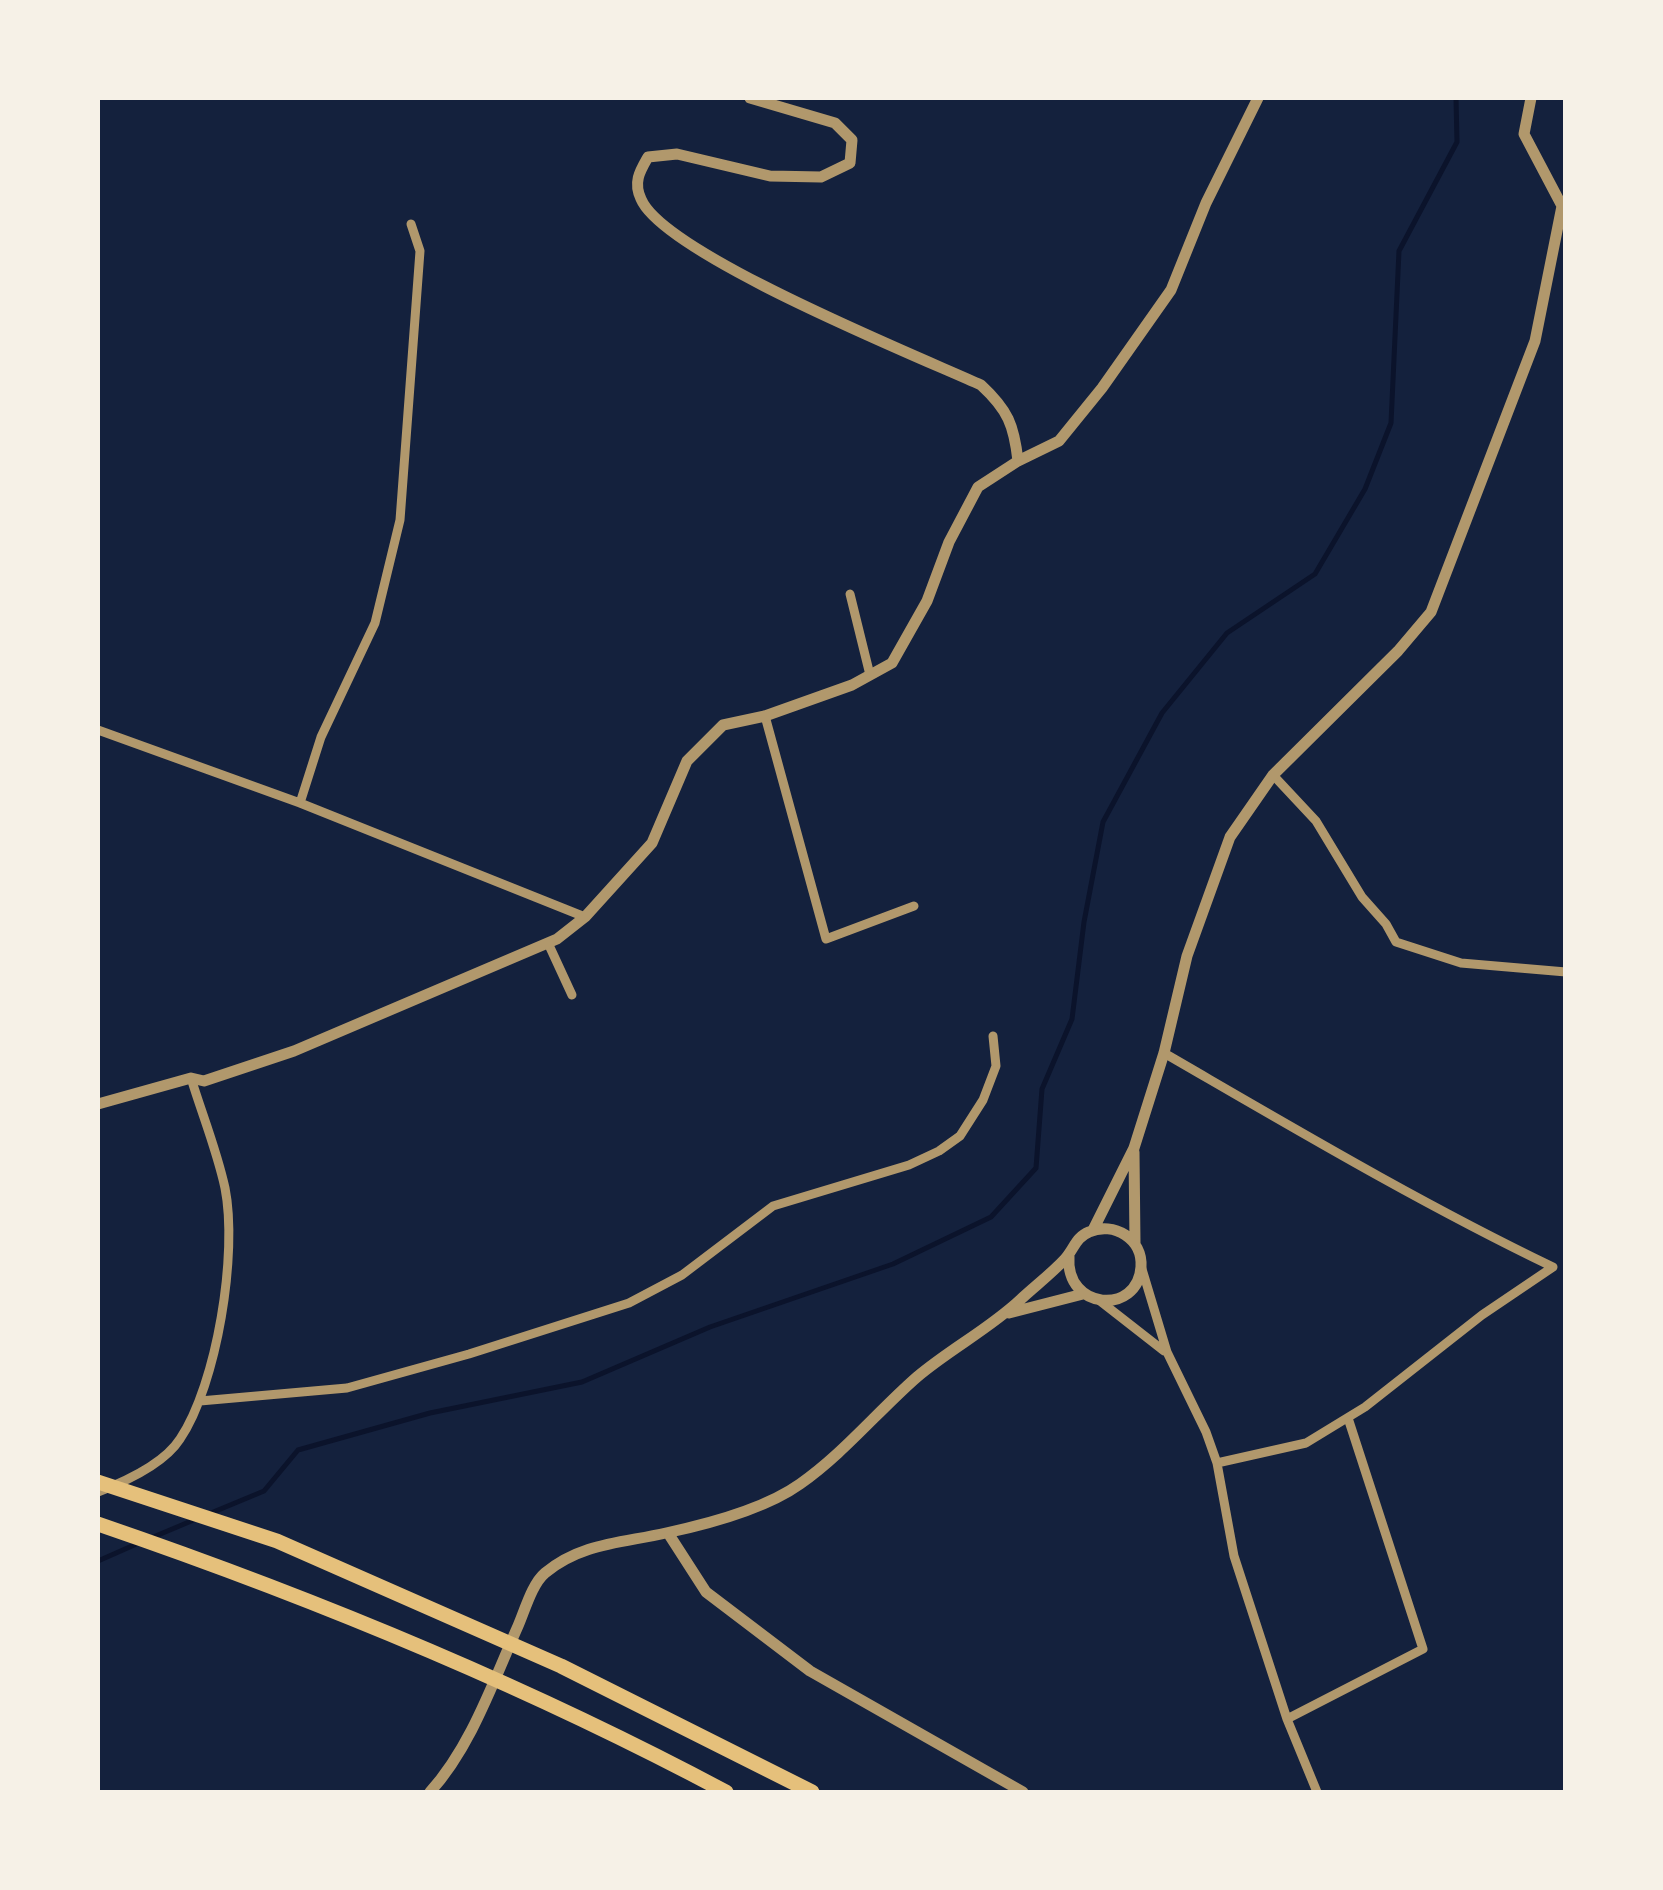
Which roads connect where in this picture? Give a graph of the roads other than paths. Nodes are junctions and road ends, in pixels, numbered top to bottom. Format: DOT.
graph roads {
  1 [pos="750,98"];
  2 [pos="1258,98"];
  3 [pos="1531,98"];
  4 [pos="1564,207"];
  5 [pos="411,224"];
  6 [pos="1018,461"];
  7 [pos="850,594"];
  8 [pos="870,675"];
  9 [pos="765,716"];
  10 [pos="98,730"];
  11 [pos="1273,775"];
  12 [pos="300,802"];
  13 [pos="914,906"];
  14 [pos="585,917"];
  15 [pos="548,943"];
  16 [pos="1566,972"];
  17 [pos="572,995"];
  18 [pos="993,1036"];
  19 [pos="1164,1053"];
  20 [pos="190,1078"];
  21 [pos="98,1104"];
  22 [pos="1134,1148"];
  23 [pos="1092,1230"];
  24 [pos="1135,1244"];
  25 [pos="1069,1256"];
  26 [pos="1141,1266"];
  27 [pos="1084,1294"];
  28 [pos="1100,1301"];
  29 [pos="1005,1314"];
  30 [pos="1166,1352"];
  31 [pos="200,1401"];
  32 [pos="1348,1418"];
  33 [pos="1216,1463"];
  34 [pos="98,1482"];
  35 [pos="98,1492"];
  36 [pos="98,1524"];
  37 [pos="668,1533"];
  38 [pos="1288,1720"];
  39 [pos="430,1792"];
  40 [pos="726,1792"];
  41 [pos="812,1792"];
  42 [pos="1023,1792"];
  43 [pos="1317,1792"];
  1 -- 6 [label="street"];
  2 -- 6 [label="street"];
  3 -- 4 [label="street"];
  4 -- 11 [label="street"];
  5 -- 12 [label="street"];
  6 -- 8 [label="street"];
  7 -- 8 [label="street"];
  8 -- 9 [label="street"];
  9 -- 13 [label="street"];
  9 -- 14 [label="street"];
  10 -- 12 [label="street"];
  11 -- 16 [label="street"];
  11 -- 19 [label="street"];
  12 -- 14 [label="street"];
  14 -- 15 [label="street"];
  15 -- 17 [label="street"];
  15 -- 20 [label="street"];
  18 -- 31 [label="street"];
  19 -- 22 [label="street"];
  19 -- 32 [label="street"];
  20 -- 21 [label="street"];
  20 -- 31 [label="street"];
  22 -- 23 [label="street"];
  22 -- 24 [label="street"];
  23 -- 24 [label="street"];
  23 -- 25 [label="street"];
  24 -- 26 [label="street"];
  25 -- 27 [label="street"];
  25 -- 29 [label="street"];
  26 -- 28 [label="street"];
  26 -- 30 [label="street"];
  27 -- 28 [label="street"];
  27 -- 29 [label="street"];
  28 -- 30 [label="street"];
  29 -- 37 [label="street"];
  30 -- 33 [label="street"];
  31 -- 35 [label="street"];
  32 -- 33 [label="street"];
  32 -- 38 [label="street"];
  33 -- 38 [label="street"];
  34 -- 41 [label="highway"];
  36 -- 40 [label="highway"];
  37 -- 39 [label="street"];
  37 -- 42 [label="street"];
  38 -- 43 [label="street"];
}
